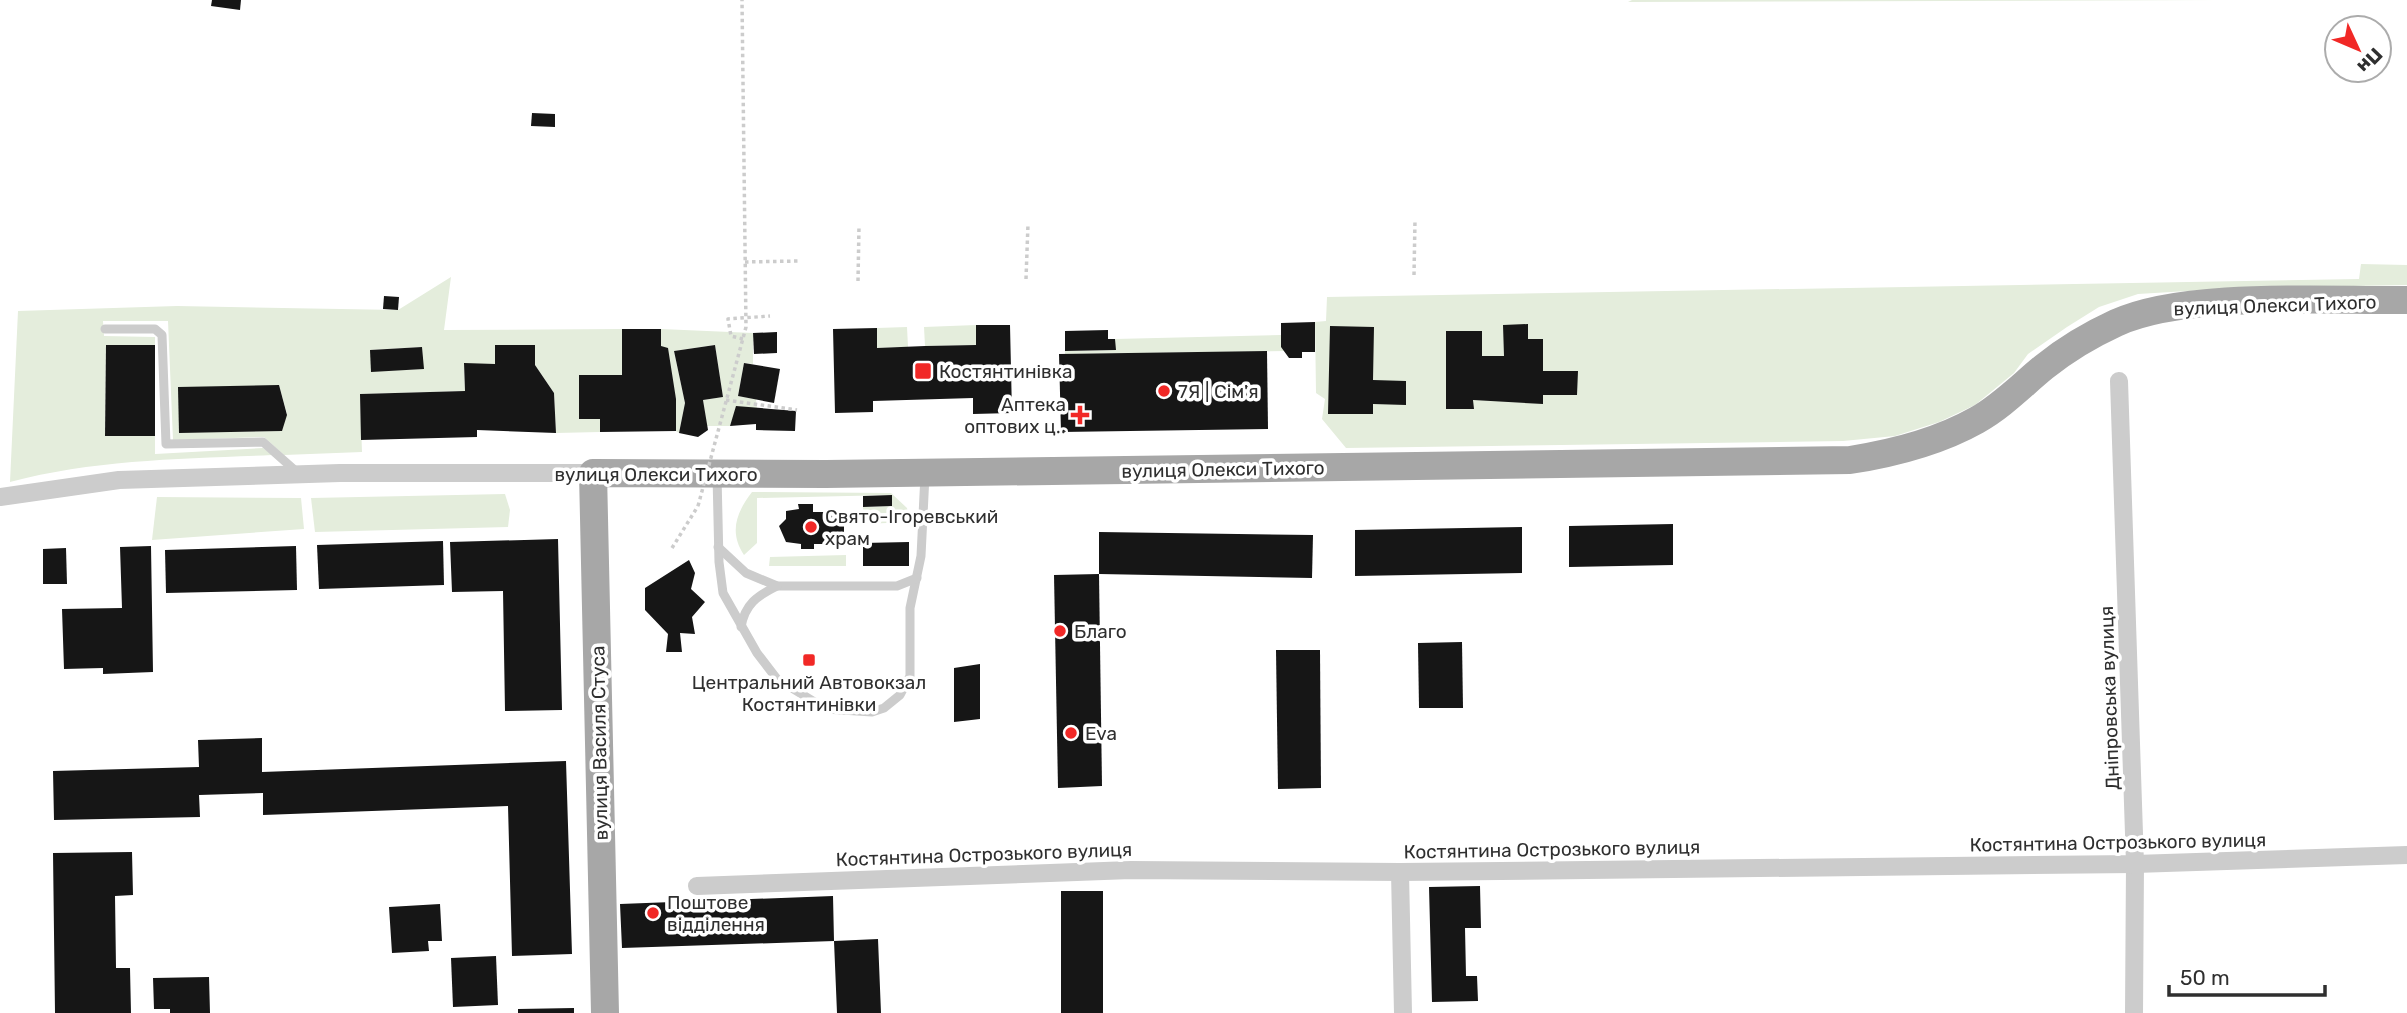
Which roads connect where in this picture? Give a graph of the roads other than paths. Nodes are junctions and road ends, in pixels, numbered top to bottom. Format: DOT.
graph roads {
  1 [pos="2407,300"];
  2 [pos="105,329"];
  3 [pos="2119,381"];
  4 [pos="593,473"];
  5 [pos="925,473"];
  6 [pos="300,474"];
  7 [pos="717,474"];
  8 [pos="0,497"];
  9 [pos="718,547"];
  10 [pos="917,578"];
  11 [pos="776,586"];
  12 [pos="741,627"];
  13 [pos="2407,855"];
  14 [pos="2135,864"];
  15 [pos="1400,872"];
  16 [pos="697,886"];
  17 [pos="605,1013"];
  18 [pos="1403,1013"];
  19 [pos="2134,1013"];
  1 -- 5 [label="main road, вулиця Олекси Тихого"];
  2 -- 6 [label="lane"];
  3 -- 14 [label="street, Дніпровська вулиця"];
  4 -- 6 [label="street, вулиця Олекси Тихого"];
  4 -- 7 [label="main road, вулиця Олекси Тихого"];
  4 -- 17 [label="main road, вулиця Василя Стуса"];
  5 -- 7 [label="main road, вулиця Олекси Тихого"];
  5 -- 10 [label="lane"];
  6 -- 8 [label="street, вулиця Олекси Тихого"];
  7 -- 9 [label="lane"];
  9 -- 11 [label="lane"];
  9 -- 12 [label="lane"];
  10 -- 11 [label="lane"];
  10 -- 12 [label="lane"];
  11 -- 12 [label="lane"];
  13 -- 14 [label="street, Костянтина Острозького вулиця"];
  14 -- 15 [label="street, Костянтина Острозького вулиця"];
  14 -- 19 [label="street, Дніпровська вулиця"];
  15 -- 16 [label="street, Костянтина Острозького вулиця"];
  15 -- 18 [label="street"];
}
